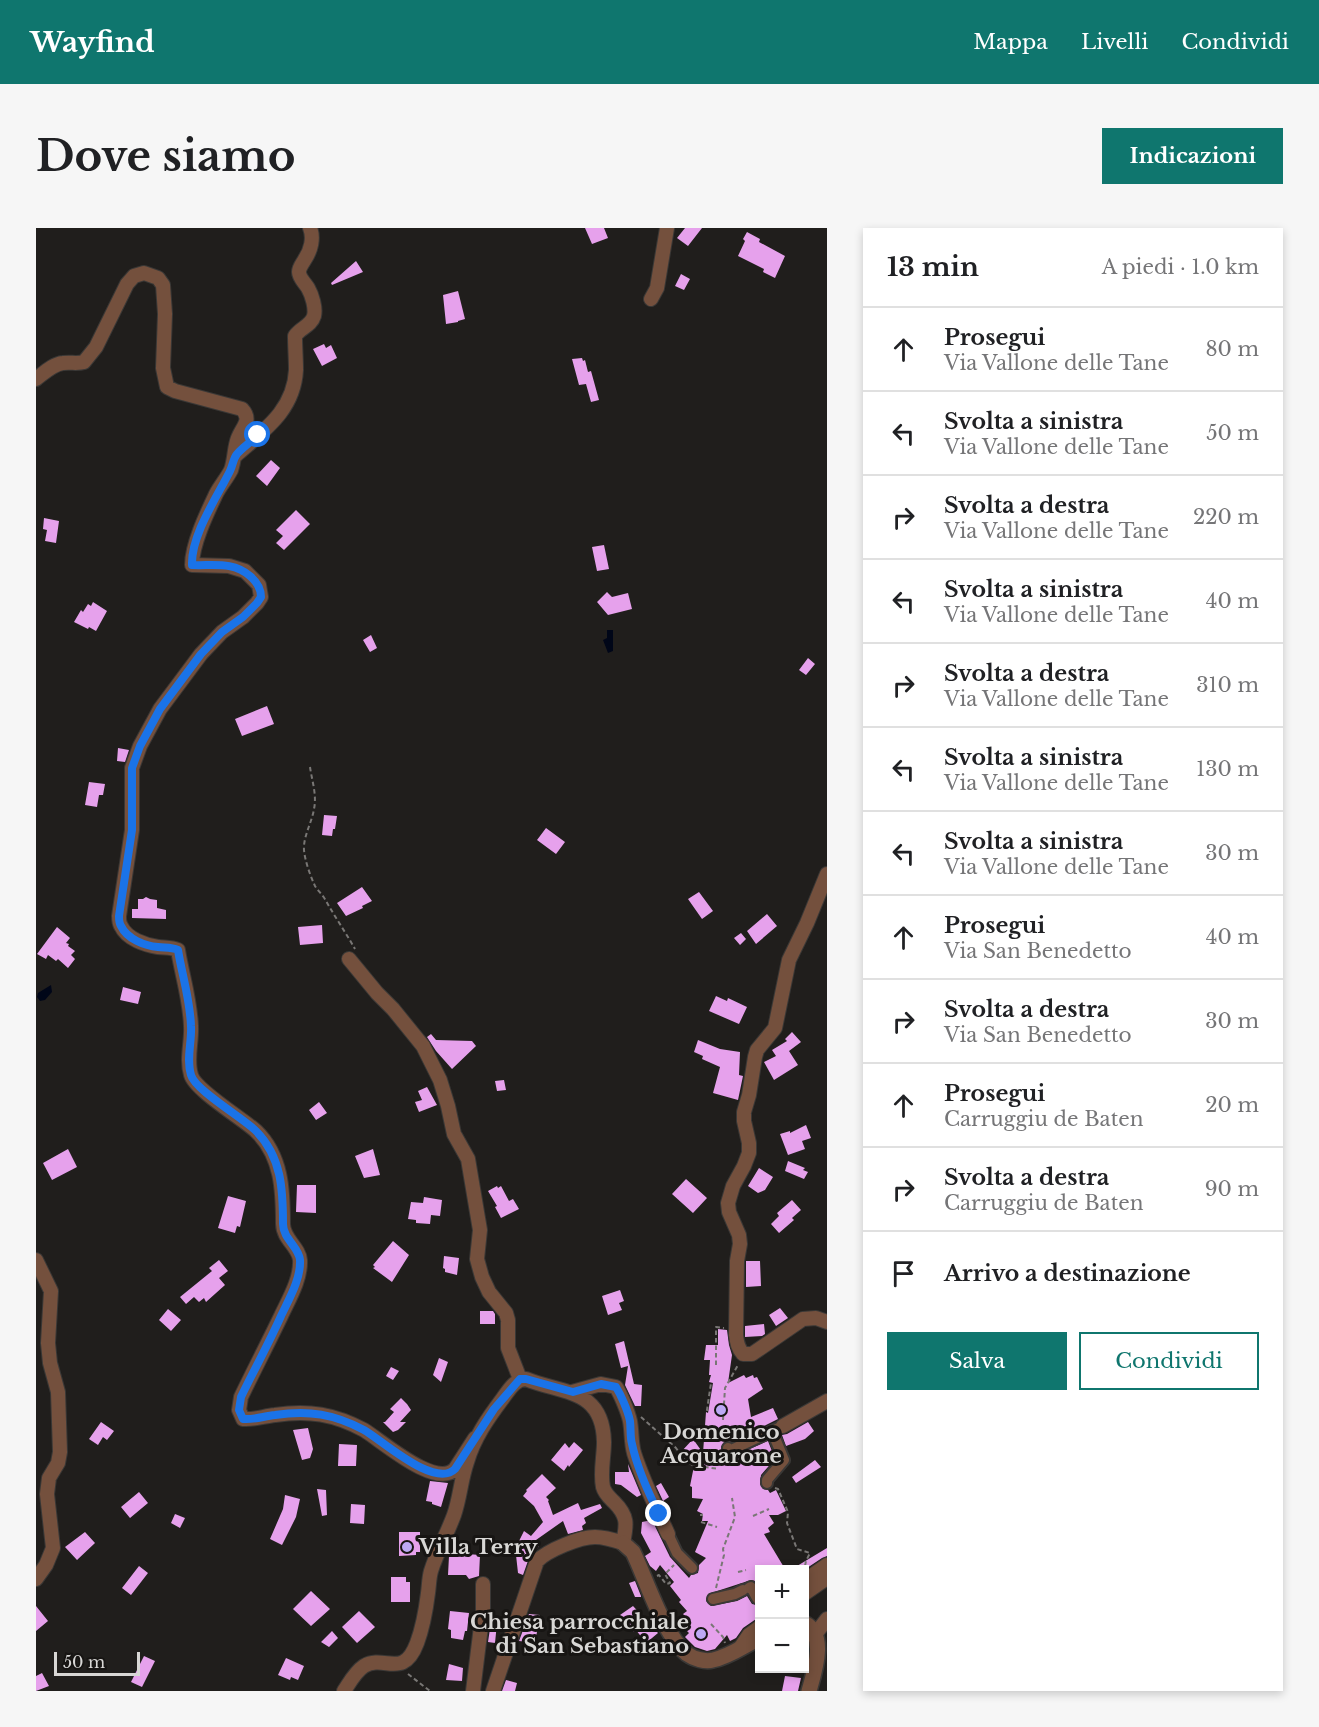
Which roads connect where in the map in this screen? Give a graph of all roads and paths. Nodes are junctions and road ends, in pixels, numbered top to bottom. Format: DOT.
graph roads {
  1 [pos="310,228"];
  2 [pos="667,228"];
  3 [pos="651,298"];
  4 [pos="36,379"];
  5 [pos="235,456"];
  6 [pos="310,767"];
  7 [pos="827,874"];
  8 [pos="353,957"];
  9 [pos="36,1260"];
  10 [pos="827,1322"];
  11 [pos="716,1327"];
  12 [pos="743,1354"];
  13 [pos="716,1365"];
  14 [pos="520,1379"];
  15 [pos="711,1383"];
  16 [pos="573,1392"];
  17 [pos="827,1401"];
  18 [pos="626,1407"];
  19 [pos="708,1410"];
  20 [pos="723,1420"];
  21 [pos="777,1429"];
  22 [pos="475,1438"];
  23 [pos="729,1449"];
  24 [pos="719,1469"];
  25 [pos="767,1484"];
  26 [pos="732,1498"];
  27 [pos="769,1509"];
  28 [pos="753,1516"];
  29 [pos="701,1522"];
  30 [pos="717,1527"];
  31 [pos="668,1534"];
  32 [pos="623,1543"];
  33 [pos="679,1563"];
  34 [pos="805,1565"];
  35 [pos="827,1565"];
  36 [pos="692,1568"];
  37 [pos="746,1570"];
  38 [pos="738,1572"];
  39 [pos="809,1578"];
  40 [pos="827,1578"];
  41 [pos="36,1579"];
  42 [pos="483,1584"];
  43 [pos="666,1584"];
  44 [pos="809,1591"];
  45 [pos="755,1594"];
  46 [pos="713,1599"];
  47 [pos="827,1620"];
  48 [pos="711,1624"];
  49 [pos="811,1627"];
  50 [pos="755,1630"];
  51 [pos="755,1640"];
  52 [pos="735,1650"];
  53 [pos="396,1664"];
  54 [pos="344,1691"];
  55 [pos="430,1691"];
  56 [pos="473,1691"];
  57 [pos="493,1691"];
  58 [pos="809,1691"];
  1 -- 5 [label="street"];
  2 -- 3 [label="street"];
  4 -- 5 [label="street"];
  5 -- 22 [label="street"];
  6 -- 8 [label="path"];
  7 -- 12 [label="street"];
  8 -- 14 [label="street"];
  9 -- 41 [label="street"];
  10 -- 12 [label="street"];
  11 -- 13 [label="path"];
  12 -- 20 [label="path"];
  14 -- 16 [label="street"];
  14 -- 22 [label="street"];
  15 -- 19 [label="path"];
  16 -- 18 [label="street"];
  16 -- 32 [label="street"];
  17 -- 21 [label="street"];
  18 -- 24 [label="path"];
  18 -- 31 [label="street"];
  21 -- 23 [label="street"];
  21 -- 25 [label="street"];
  22 -- 53 [label="street"];
  25 -- 34 [label="path"];
  26 -- 46 [label="path"];
  27 -- 28 [label="path"];
  29 -- 30 [label="path"];
  31 -- 36 [label="street"];
  32 -- 52 [label="street"];
  32 -- 57 [label="street"];
  33 -- 43 [label="path"];
  35 -- 39 [label="street"];
  37 -- 38 [label="path"];
  40 -- 44 [label="street"];
  42 -- 56 [label="street"];
  45 -- 46 [label="street"];
  47 -- 49 [label="street"];
  48 -- 52 [label="path"];
  49 -- 58 [label="street"];
  50 -- 52 [label="street"];
  51 -- 52 [label="street"];
  53 -- 54 [label="street"];
  53 -- 55 [label="path"];
}
